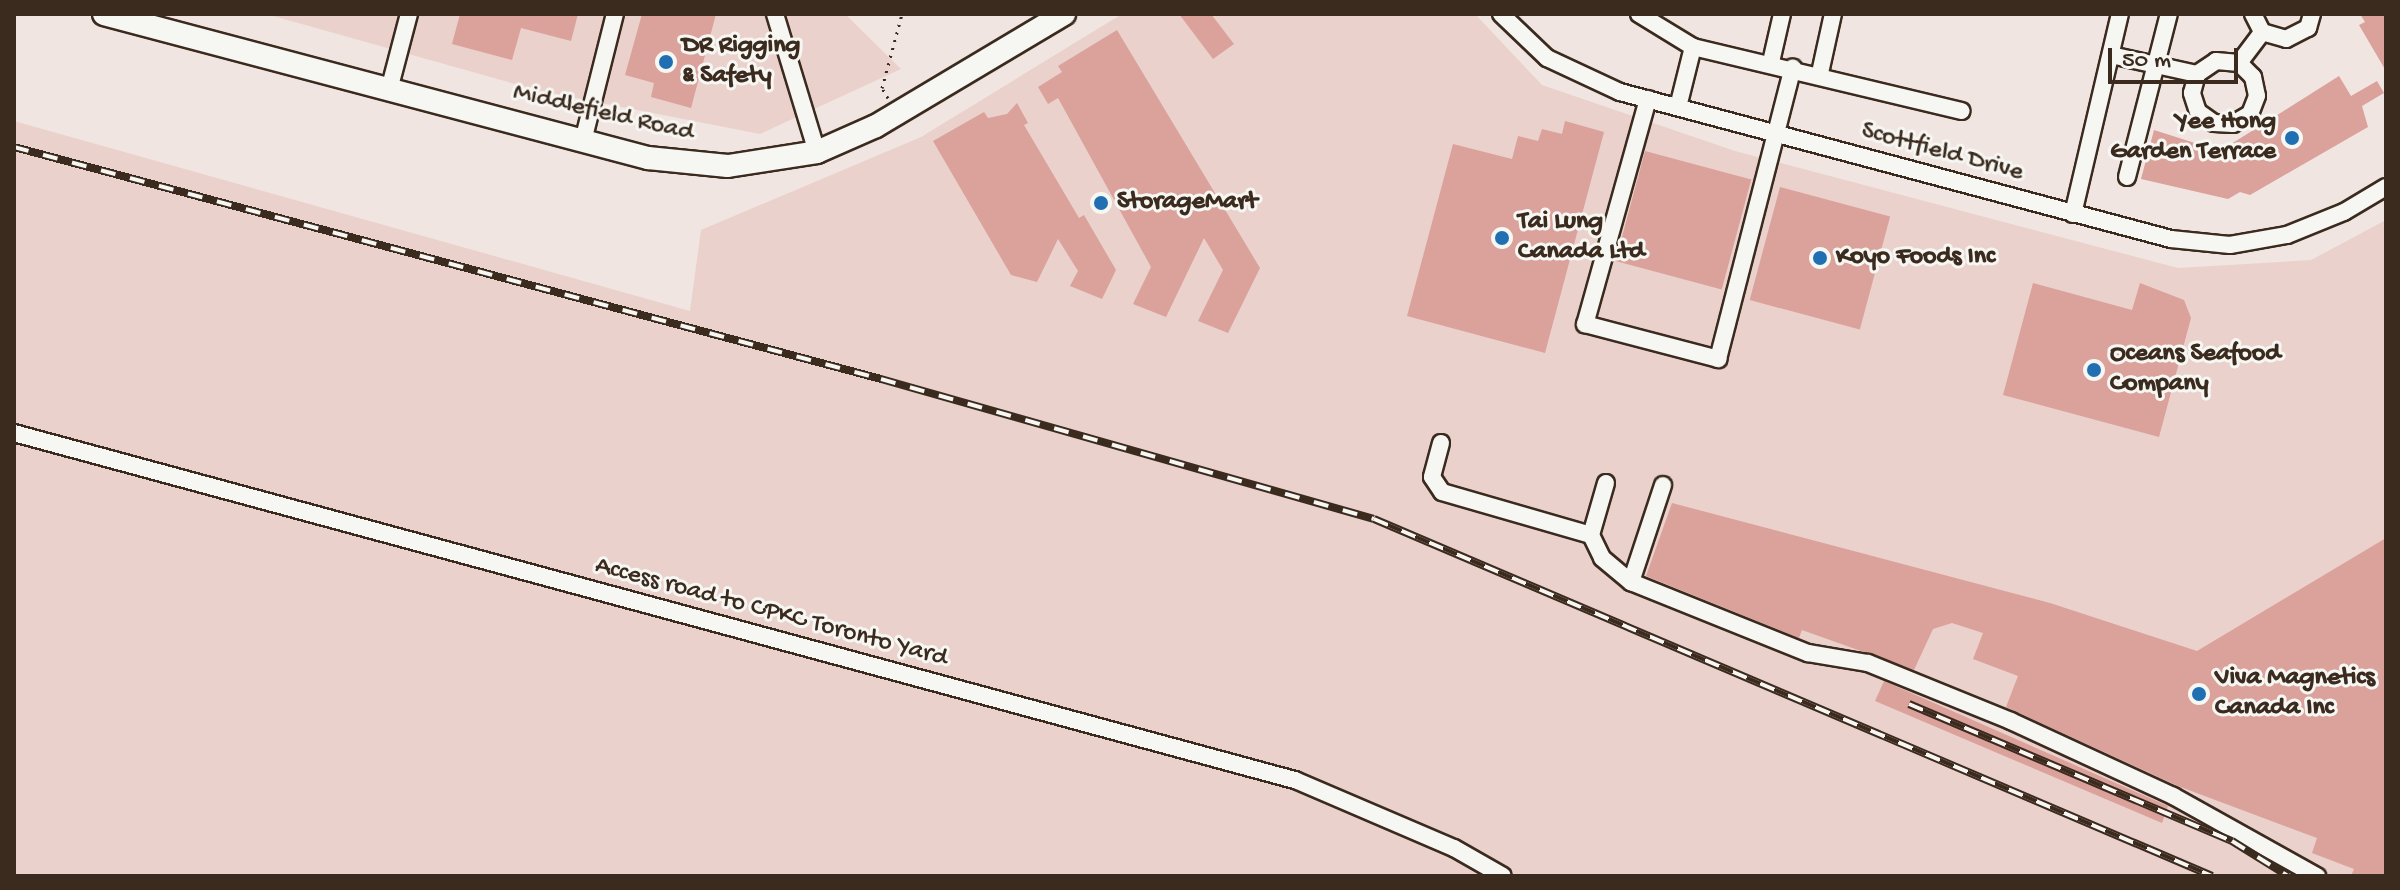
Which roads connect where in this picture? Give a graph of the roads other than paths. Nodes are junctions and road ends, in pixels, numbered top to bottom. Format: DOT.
graph roads {
  1 [pos="104,14"];
  2 [pos="409,14"];
  3 [pos="615,14"];
  4 [pos="775,14"];
  5 [pos="1064,14"];
  6 [pos="1501,14"];
  7 [pos="1639,14"];
  8 [pos="1782,14"];
  9 [pos="1833,14"];
  10 [pos="2120,14"];
  11 [pos="2169,14"];
  12 [pos="2253,14"];
  13 [pos="2312,14"];
  14 [pos="2262,32"];
  15 [pos="1693,47"];
  16 [pos="2111,55"];
  17 [pos="1771,62"];
  18 [pos="2239,63"];
  19 [pos="2156,65"];
  20 [pos="1793,67"];
  21 [pos="1820,73"];
  22 [pos="2197,74"];
  23 [pos="389,90"];
  24 [pos="1648,99"];
  25 [pos="1678,107"];
  26 [pos="1961,111"];
  27 [pos="1774,133"];
  28 [pos="583,141"];
  29 [pos="817,152"];
  30 [pos="2127,177"];
  31 [pos="2386,187"];
  32 [pos="2073,214"];
  33 [pos="14,433"];
  34 [pos="1441,443"];
  35 [pos="1606,483"];
  36 [pos="1663,485"];
  37 [pos="1591,535"];
  38 [pos="1631,582"];
  39 [pos="1503,876"];
  40 [pos="2317,876"];
  1 -- 23 [label="main road, Middlefield Road"];
  2 -- 23 [label="street"];
  3 -- 28 [label="street"];
  4 -- 29 [label="street"];
  5 -- 29 [label="main road, Middlefield Road"];
  6 -- 24 [label="street, Scottfield Drive"];
  7 -- 15 [label="street"];
  8 -- 17 [label="street"];
  9 -- 21 [label="street"];
  10 -- 16 [label="street"];
  11 -- 19 [label="street"];
  12 -- 14 [label="street"];
  13 -- 14 [label="street"];
  14 -- 18 [label="street"];
  15 -- 17 [label="street"];
  15 -- 25 [label="street"];
  16 -- 19 [label="street"];
  16 -- 32 [label="street"];
  17 -- 20 [label="street"];
  18 -- 22 [label="street"];
  18 -- 22 [label="street"];
  19 -- 22 [label="street"];
  19 -- 30 [label="street"];
  20 -- 21 [label="street"];
  20 -- 27 [label="street"];
  21 -- 26 [label="street"];
  23 -- 28 [label="main road, Middlefield Road"];
  24 -- 25 [label="street, Scottfield Drive"];
  24 -- 27 [label="street"];
  25 -- 27 [label="street, Scottfield Drive"];
  27 -- 32 [label="street, Scottfield Drive"];
  28 -- 29 [label="main road, Middlefield Road"];
  31 -- 32 [label="street, Scottfield Drive"];
  33 -- 39 [label="street, Access road to CPKC Toronto Yard"];
  34 -- 37 [label="street"];
  35 -- 37 [label="street"];
  36 -- 38 [label="street"];
  37 -- 38 [label="street"];
  38 -- 40 [label="street"];
}
